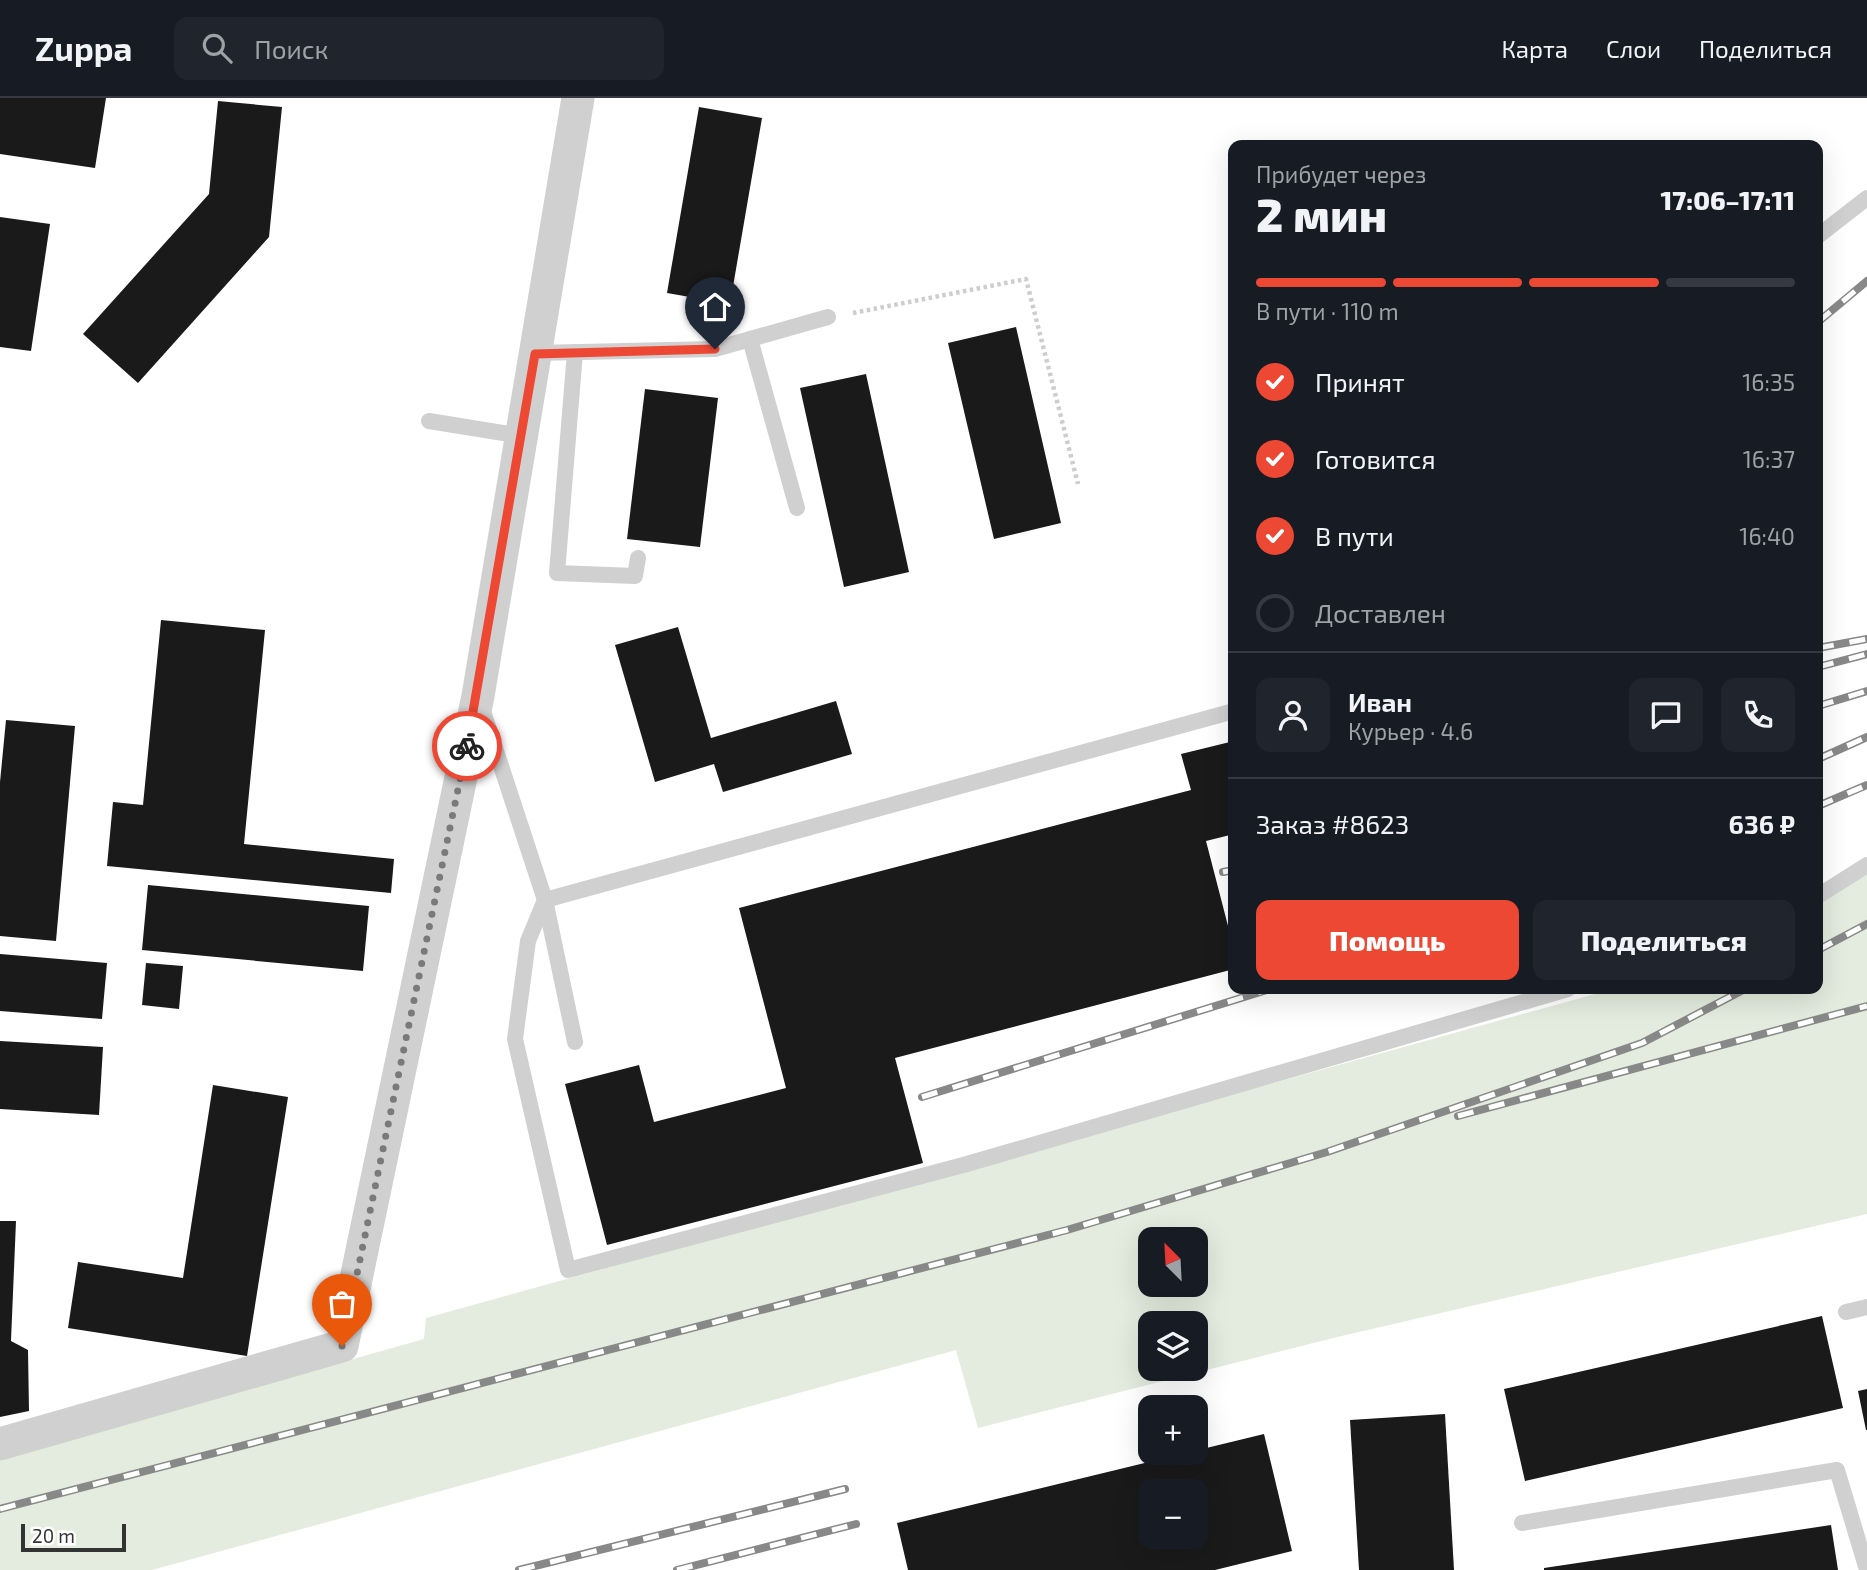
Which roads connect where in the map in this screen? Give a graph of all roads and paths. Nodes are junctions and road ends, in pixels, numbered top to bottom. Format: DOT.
graph roads {
  1 [pos="578,98"];
  2 [pos="1867,198"];
  3 [pos="1823,232"];
  4 [pos="828,317"];
  5 [pos="750,339"];
  6 [pos="575,352"];
  7 [pos="535,354"];
  8 [pos="429,421"];
  9 [pos="521,436"];
  10 [pos="1078,484"];
  11 [pos="797,508"];
  12 [pos="638,558"];
  13 [pos="478,695"];
  14 [pos="1228,713"];
  15 [pos="1867,865"];
  16 [pos="1823,893"];
  17 [pos="545,900"];
  18 [pos="1551,994"];
  19 [pos="575,1042"];
  20 [pos="1867,1307"];
  21 [pos="1846,1312"];
  22 [pos="0,1444"];
  23 [pos="1522,1524"];
  24 [pos="1867,1570"];
  1 -- 7 [label="street"];
  2 -- 3 [label="lane"];
  4 -- 5 [label="lane"];
  4 -- 10 [label="path"];
  5 -- 6 [label="lane"];
  5 -- 11 [label="lane"];
  6 -- 7 [label="lane"];
  6 -- 12 [label="lane"];
  7 -- 9 [label="street"];
  8 -- 9 [label="lane"];
  9 -- 13 [label="street"];
  13 -- 17 [label="lane"];
  13 -- 22 [label="street"];
  14 -- 17 [label="lane"];
  15 -- 16 [label="lane"];
  17 -- 18 [label="lane"];
  17 -- 19 [label="lane"];
  20 -- 21 [label="lane"];
  23 -- 24 [label="lane"];
}
